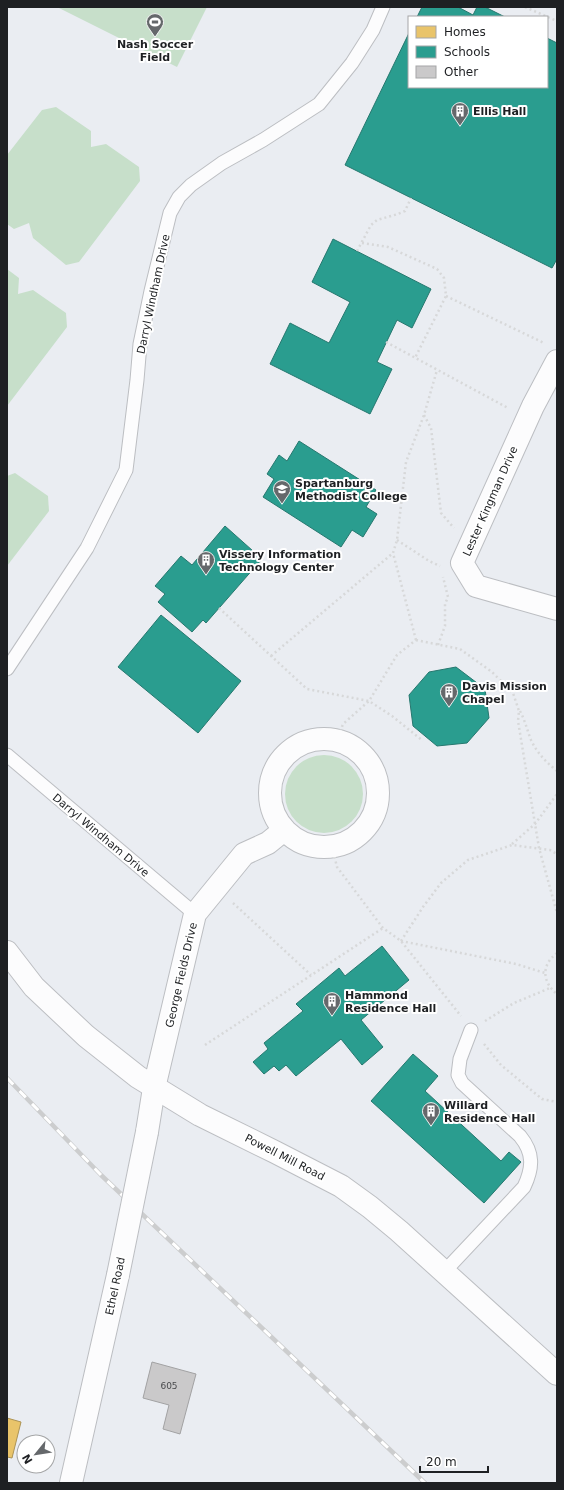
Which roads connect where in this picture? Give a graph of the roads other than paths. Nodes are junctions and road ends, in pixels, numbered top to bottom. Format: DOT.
graph roads {
  1 [pos="383,7"];
  2 [pos="554,353"];
  3 [pos="557,609"];
  4 [pos="7,669"];
  5 [pos="7,755"];
  6 [pos="284,830"];
  7 [pos="195,914"];
  8 [pos="7,952"];
  9 [pos="471,1030"];
  10 [pos="154,1088"];
  11 [pos="444,1272"];
  12 [pos="557,1374"];
  13 [pos="71,1483"];
  1 -- 4 [label="lane, Darryl Windham Drive"];
  2 -- 3 [label="street, Lester Kingman Drive"];
  5 -- 7 [label="lane, Darryl Windham Drive"];
  6 -- 6 [label="street"];
  6 -- 7 [label="street, George Fields Drive"];
  7 -- 10 [label="street, George Fields Drive"];
  8 -- 10 [label="street, Powell Mill Road"];
  9 -- 11 [label="lane"];
  10 -- 11 [label="street, Powell Mill Road"];
  10 -- 13 [label="street, Ethel Road, bridge"];
  11 -- 12 [label="street, Powell Mill Road"];
}
